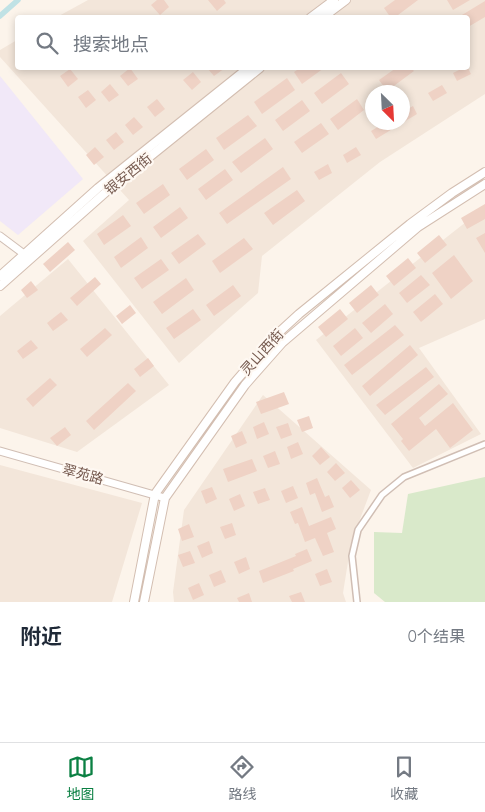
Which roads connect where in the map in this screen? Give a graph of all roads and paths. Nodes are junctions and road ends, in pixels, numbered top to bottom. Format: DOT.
graph roads {
  1 [pos="334,0"];
  2 [pos="346,0"];
  3 [pos="314,15"];
  4 [pos="326,15"];
  5 [pos="246,70"];
  6 [pos="258,70"];
  7 [pos="485,172"];
  8 [pos="485,184"];
  9 [pos="0,236"];
  10 [pos="24,254"];
  11 [pos="0,276"];
  12 [pos="0,286"];
  13 [pos="485,444"];
  14 [pos="0,451"];
  15 [pos="155,494"];
  16 [pos="165,498"];
  17 [pos="134,602"];
  18 [pos="144,602"];
  19 [pos="357,602"];
  1 -- 3 [label="main road"];
  2 -- 4 [label="main road"];
  5 -- 10 [label="main road, 银安西街"];
  6 -- 12 [label="main road, 银安西街"];
  7 -- 15 [label="main road, 灵山西街"];
  8 -- 16 [label="main road, 灵山西街"];
  9 -- 10 [label="street"];
  10 -- 11 [label="main road, 银安西街"];
  13 -- 19 [label="street"];
  14 -- 15 [label="street, 翠苑路"];
  15 -- 16 [label="street, 翠苑路"];
  15 -- 17 [label="main road, 灵山西街"];
  16 -- 18 [label="main road, 灵山西街"];
}
